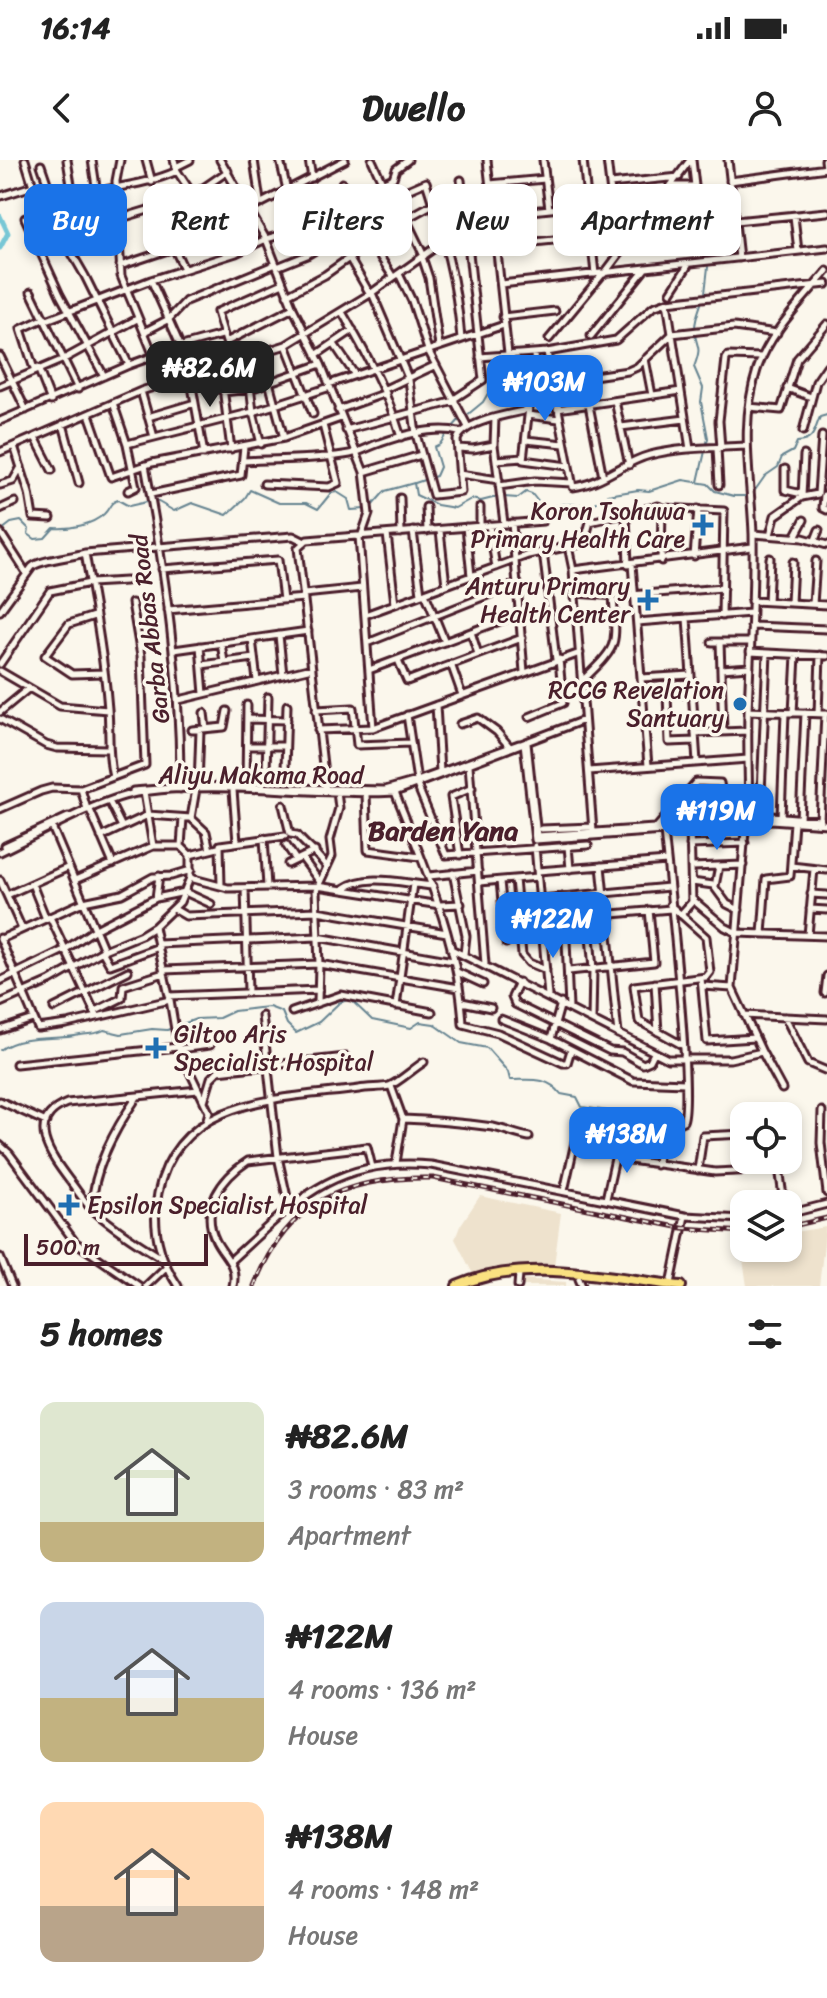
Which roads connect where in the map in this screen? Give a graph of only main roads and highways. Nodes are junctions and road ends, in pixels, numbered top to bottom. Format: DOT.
graph roads {
  1 [pos="581,1283"];
  2 [pos="671,1285"];
  3 [pos="457,1286"];
  4 [pos="468,1286"];
  5 [pos="636,1286"];
  6 [pos="681,1286"];
  1 -- 4 [label="main road"];
  1 -- 5 [label="main road"];
  2 -- 3 [label="main road"];
  2 -- 6 [label="main road"];
}
